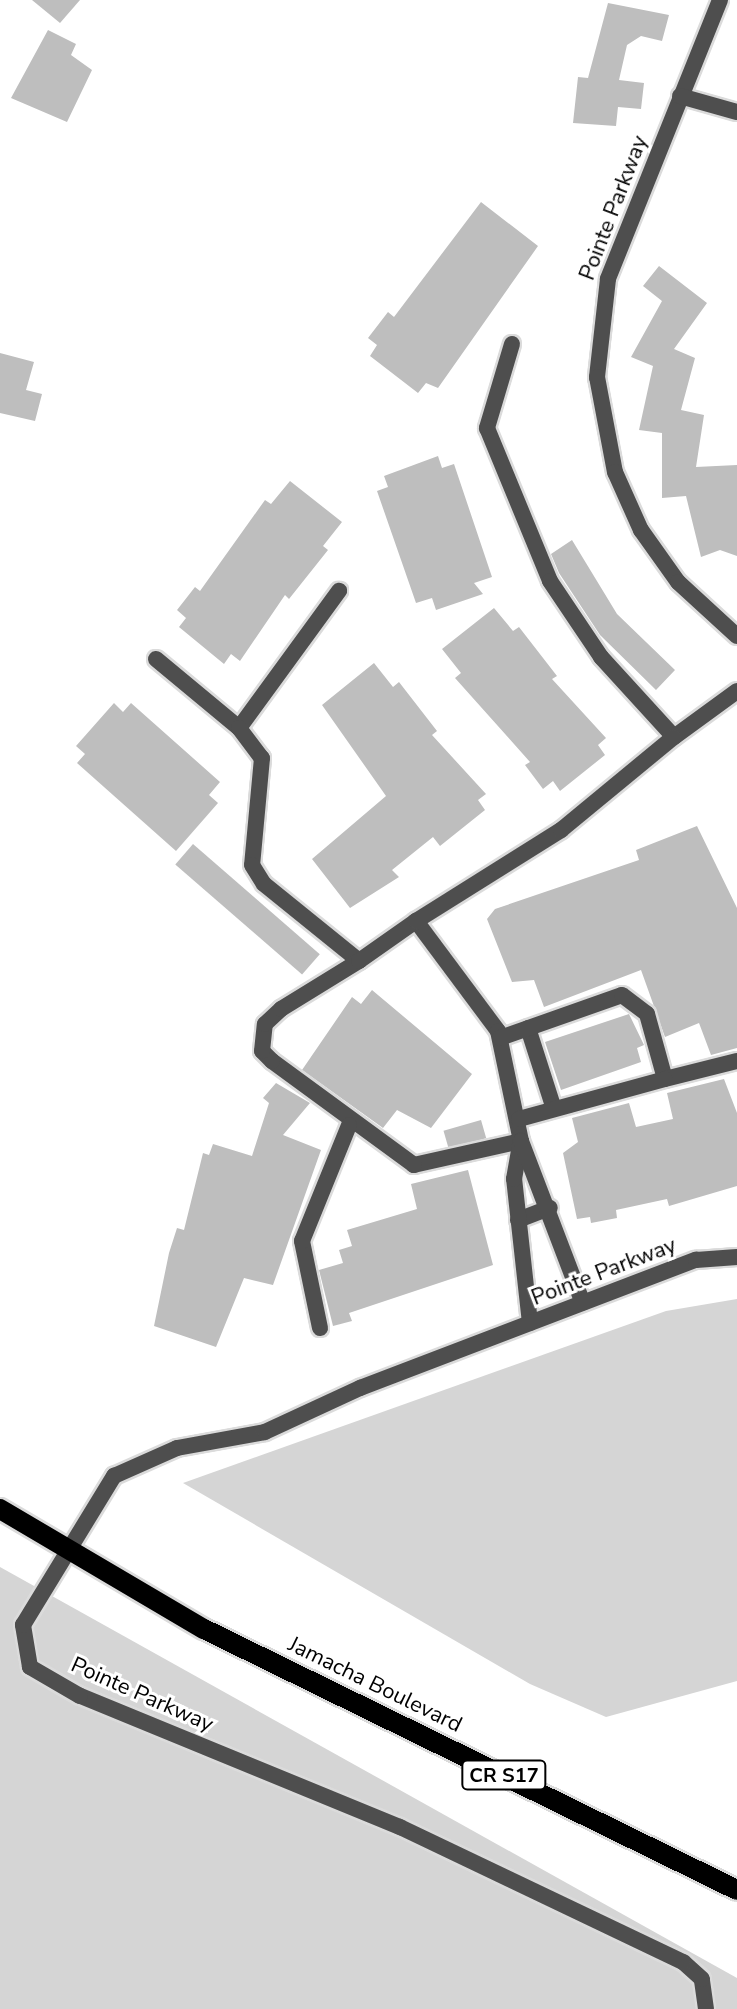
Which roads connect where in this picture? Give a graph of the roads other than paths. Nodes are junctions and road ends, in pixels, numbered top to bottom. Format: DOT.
graph roads {
  1 [pos="720,0"];
  2 [pos="680,96"];
  3 [pos="737,112"];
  4 [pos="512,344"];
  5 [pos="339,591"];
  6 [pos="737,636"];
  7 [pos="156,659"];
  8 [pos="737,691"];
  9 [pos="239,728"];
  10 [pos="674,737"];
  11 [pos="416,921"];
  12 [pos="359,961"];
  13 [pos="528,1028"];
  14 [pos="500,1038"];
  15 [pos="737,1061"];
  16 [pos="665,1079"];
  17 [pos="554,1109"];
  18 [pos="519,1119"];
  19 [pos="349,1125"];
  20 [pos="521,1141"];
  21 [pos="550,1208"];
  22 [pos="518,1220"];
  23 [pos="737,1257"];
  24 [pos="583,1303"];
  25 [pos="530,1323"];
  26 [pos="320,1328"];
  27 [pos="0,1509"];
  28 [pos="63,1552"];
  29 [pos="737,1890"];
  30 [pos="706,2009"];
  1 -- 2 [label="street, Pointe Parkway"];
  2 -- 3 [label="street"];
  2 -- 6 [label="street, Pointe Parkway"];
  4 -- 10 [label="street"];
  5 -- 9 [label="street"];
  7 -- 9 [label="street"];
  8 -- 10 [label="street"];
  9 -- 12 [label="street"];
  10 -- 11 [label="street"];
  11 -- 12 [label="street"];
  11 -- 14 [label="street"];
  12 -- 19 [label="street"];
  13 -- 14 [label="street"];
  13 -- 16 [label="street"];
  13 -- 17 [label="street"];
  14 -- 18 [label="street"];
  15 -- 16 [label="street"];
  16 -- 17 [label="street"];
  17 -- 18 [label="street"];
  18 -- 20 [label="street"];
  19 -- 20 [label="street"];
  19 -- 26 [label="street"];
  20 -- 21 [label="street"];
  20 -- 22 [label="street"];
  21 -- 22 [label="street"];
  21 -- 24 [label="street"];
  22 -- 25 [label="street"];
  23 -- 24 [label="street, Pointe Parkway"];
  24 -- 25 [label="street, Pointe Parkway"];
  25 -- 28 [label="street, Pointe Parkway"];
  27 -- 28 [label="main road, Jamacha Boulevard / CR S17"];
  28 -- 29 [label="main road, Jamacha Boulevard / CR S17"];
  28 -- 30 [label="street, Pointe Parkway"];
}
